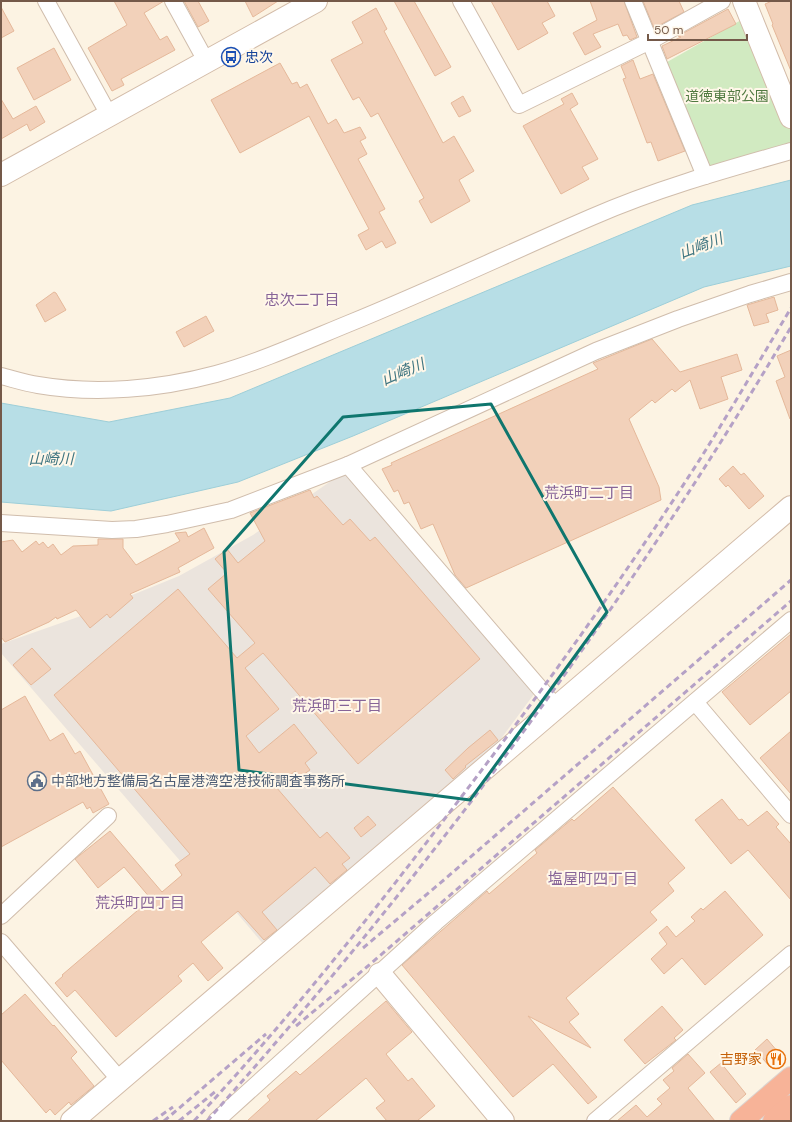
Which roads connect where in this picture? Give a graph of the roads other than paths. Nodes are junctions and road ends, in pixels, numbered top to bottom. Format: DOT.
graph roads {
  1 [pos="46,1"];
  2 [pos="173,1"];
  3 [pos="461,1"];
  4 [pos="633,1"];
  5 [pos="722,1"];
  6 [pos="744,1"];
  7 [pos="311,2"];
  8 [pos="650,41"];
  9 [pos="206,61"];
  10 [pos="109,115"];
  11 [pos="791,117"];
  12 [pos="791,151"];
  13 [pos="1,175"];
  14 [pos="705,176"];
  15 [pos="791,282"];
  16 [pos="1,376"];
  17 [pos="348,465"];
  18 [pos="791,507"];
  19 [pos="1,523"];
  20 [pos="791,620"];
  21 [pos="695,702"];
  22 [pos="556,707"];
  23 [pos="791,815"];
  24 [pos="108,816"];
  25 [pos="1,916"];
  26 [pos="1,942"];
  27 [pos="791,954"];
  28 [pos="380,974"];
  29 [pos="791,1078"];
  30 [pos="120,1080"];
  31 [pos="791,1091"];
  32 [pos="791,1106"];
  33 [pos="72,1121"];
  34 [pos="216,1121"];
  35 [pos="502,1121"];
  36 [pos="595,1121"];
  37 [pos="741,1121"];
  38 [pos="756,1121"];
  39 [pos="774,1121"];
  1 -- 10 [label="street"];
  2 -- 9 [label="street"];
  3 -- 8 [label="street"];
  4 -- 8 [label="street"];
  5 -- 8 [label="street"];
  6 -- 11 [label="street"];
  7 -- 9 [label="street"];
  8 -- 14 [label="street"];
  9 -- 10 [label="street"];
  10 -- 13 [label="street"];
  12 -- 14 [label="street"];
  14 -- 16 [label="street"];
  15 -- 17 [label="street"];
  17 -- 19 [label="street"];
  17 -- 22 [label="street"];
  18 -- 22 [label="street"];
  20 -- 21 [label="street"];
  21 -- 23 [label="street"];
  21 -- 28 [label="street"];
  22 -- 30 [label="street"];
  24 -- 25 [label="street"];
  26 -- 30 [label="street"];
  27 -- 36 [label="street"];
  28 -- 34 [label="street"];
  28 -- 35 [label="street"];
  29 -- 37 [label="highway"];
  30 -- 33 [label="street"];
  31 -- 38 [label="highway"];
  32 -- 39 [label="highway"];
}
